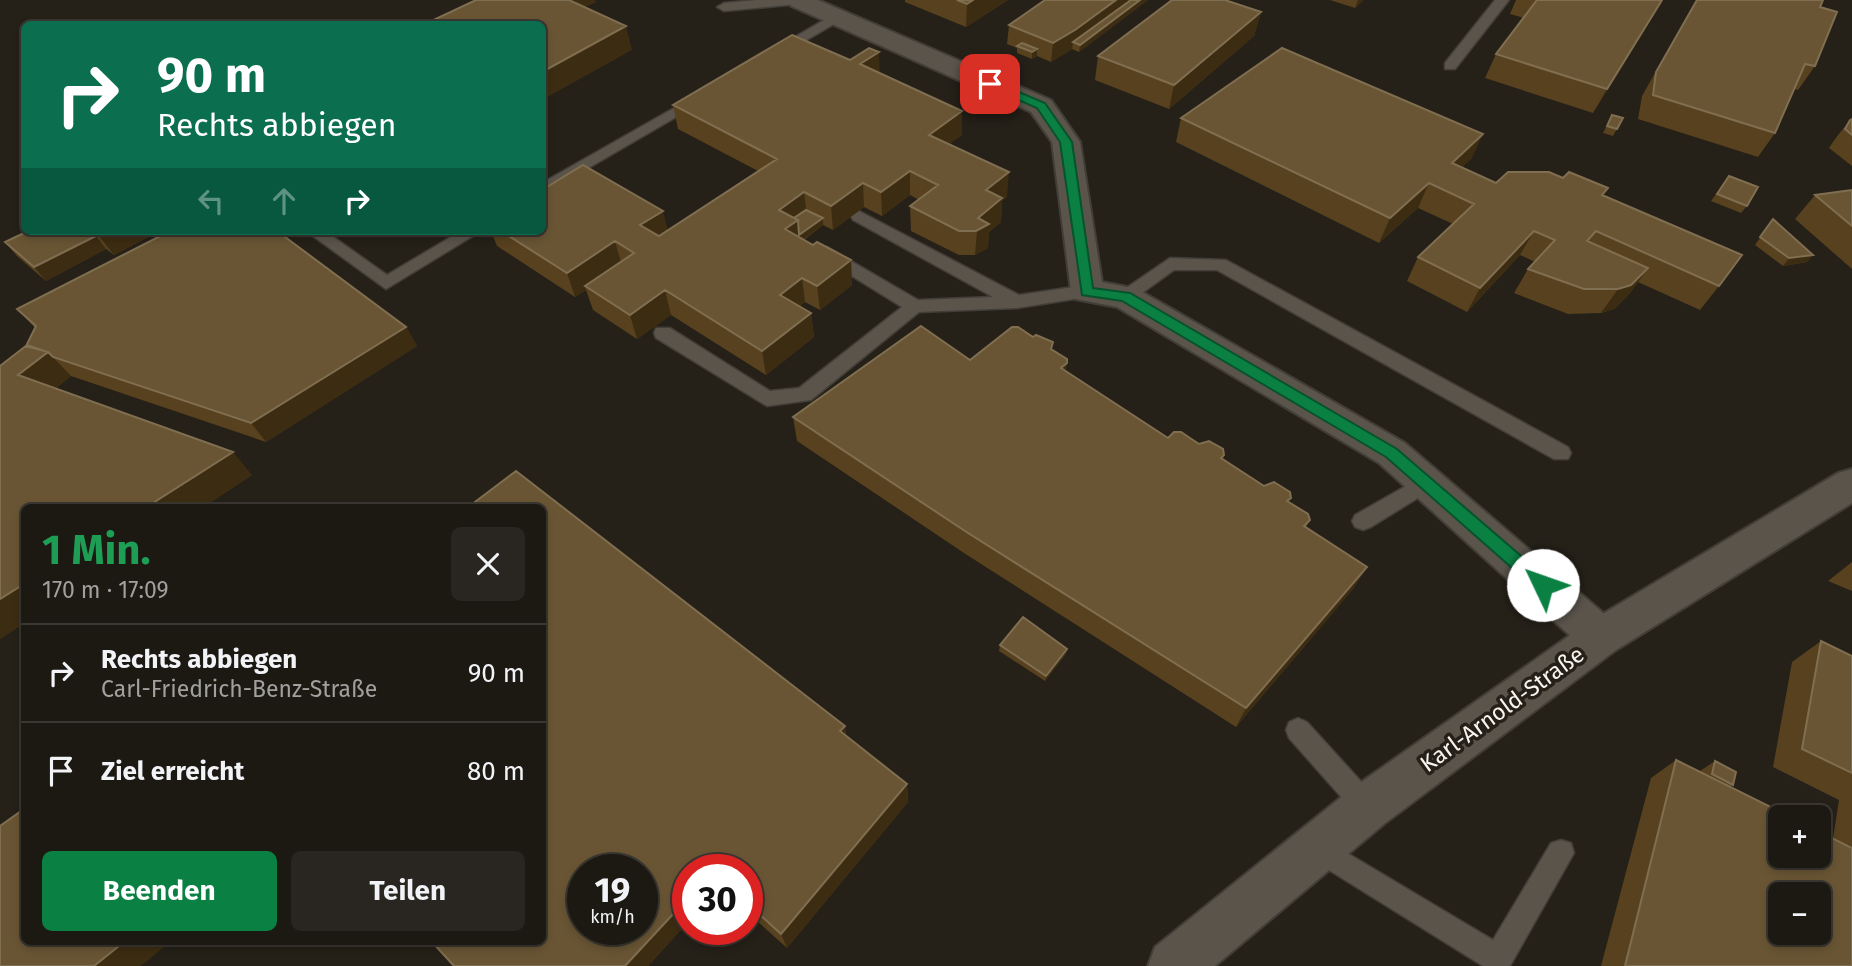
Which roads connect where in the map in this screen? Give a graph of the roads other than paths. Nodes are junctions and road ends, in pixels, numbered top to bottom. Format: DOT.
graph roads {
  1 [pos="1502,0"];
  2 [pos="800,1"];
  3 [pos="723,7"];
  4 [pos="836,17"];
  5 [pos="766,58"];
  6 [pos="1450,66"];
  7 [pos="707,93"];
  8 [pos="546,188"];
  9 [pos="859,216"];
  10 [pos="320,235"];
  11 [pos="466,235"];
  12 [pos="816,246"];
  13 [pos="1087,291"];
  14 [pos="1125,297"];
  15 [pos="1017,302"];
  16 [pos="915,306"];
  17 [pos="663,333"];
  18 [pos="1561,453"];
  19 [pos="1427,482"];
  20 [pos="1852,484"];
  21 [pos="1363,521"];
  22 [pos="1601,636"];
  23 [pos="1298,730"];
  24 [pos="1367,807"];
  25 [pos="1317,848"];
  26 [pos="1561,853"];
  27 [pos="1174,966"];
  1 -- 6 [label="lane"];
  2 -- 3 [label="lane"];
  2 -- 4 [label="street"];
  4 -- 5 [label="lane"];
  4 -- 13 [label="street"];
  7 -- 8 [label="lane"];
  9 -- 15 [label="lane"];
  10 -- 11 [label="lane"];
  12 -- 16 [label="lane"];
  13 -- 14 [label="street"];
  13 -- 15 [label="lane"];
  14 -- 18 [label="lane"];
  14 -- 19 [label="street"];
  15 -- 16 [label="lane"];
  16 -- 17 [label="lane"];
  19 -- 21 [label="lane"];
  19 -- 22 [label="street"];
  20 -- 22 [label="street, Karl-Arnold-Straße"];
  22 -- 24 [label="street, Karl-Arnold-Straße"];
  23 -- 24 [label="lane"];
  24 -- 25 [label="street, Karl-Arnold-Straße"];
  25 -- 26 [label="lane"];
  25 -- 27 [label="street, Karl-Arnold-Straße"];
}
